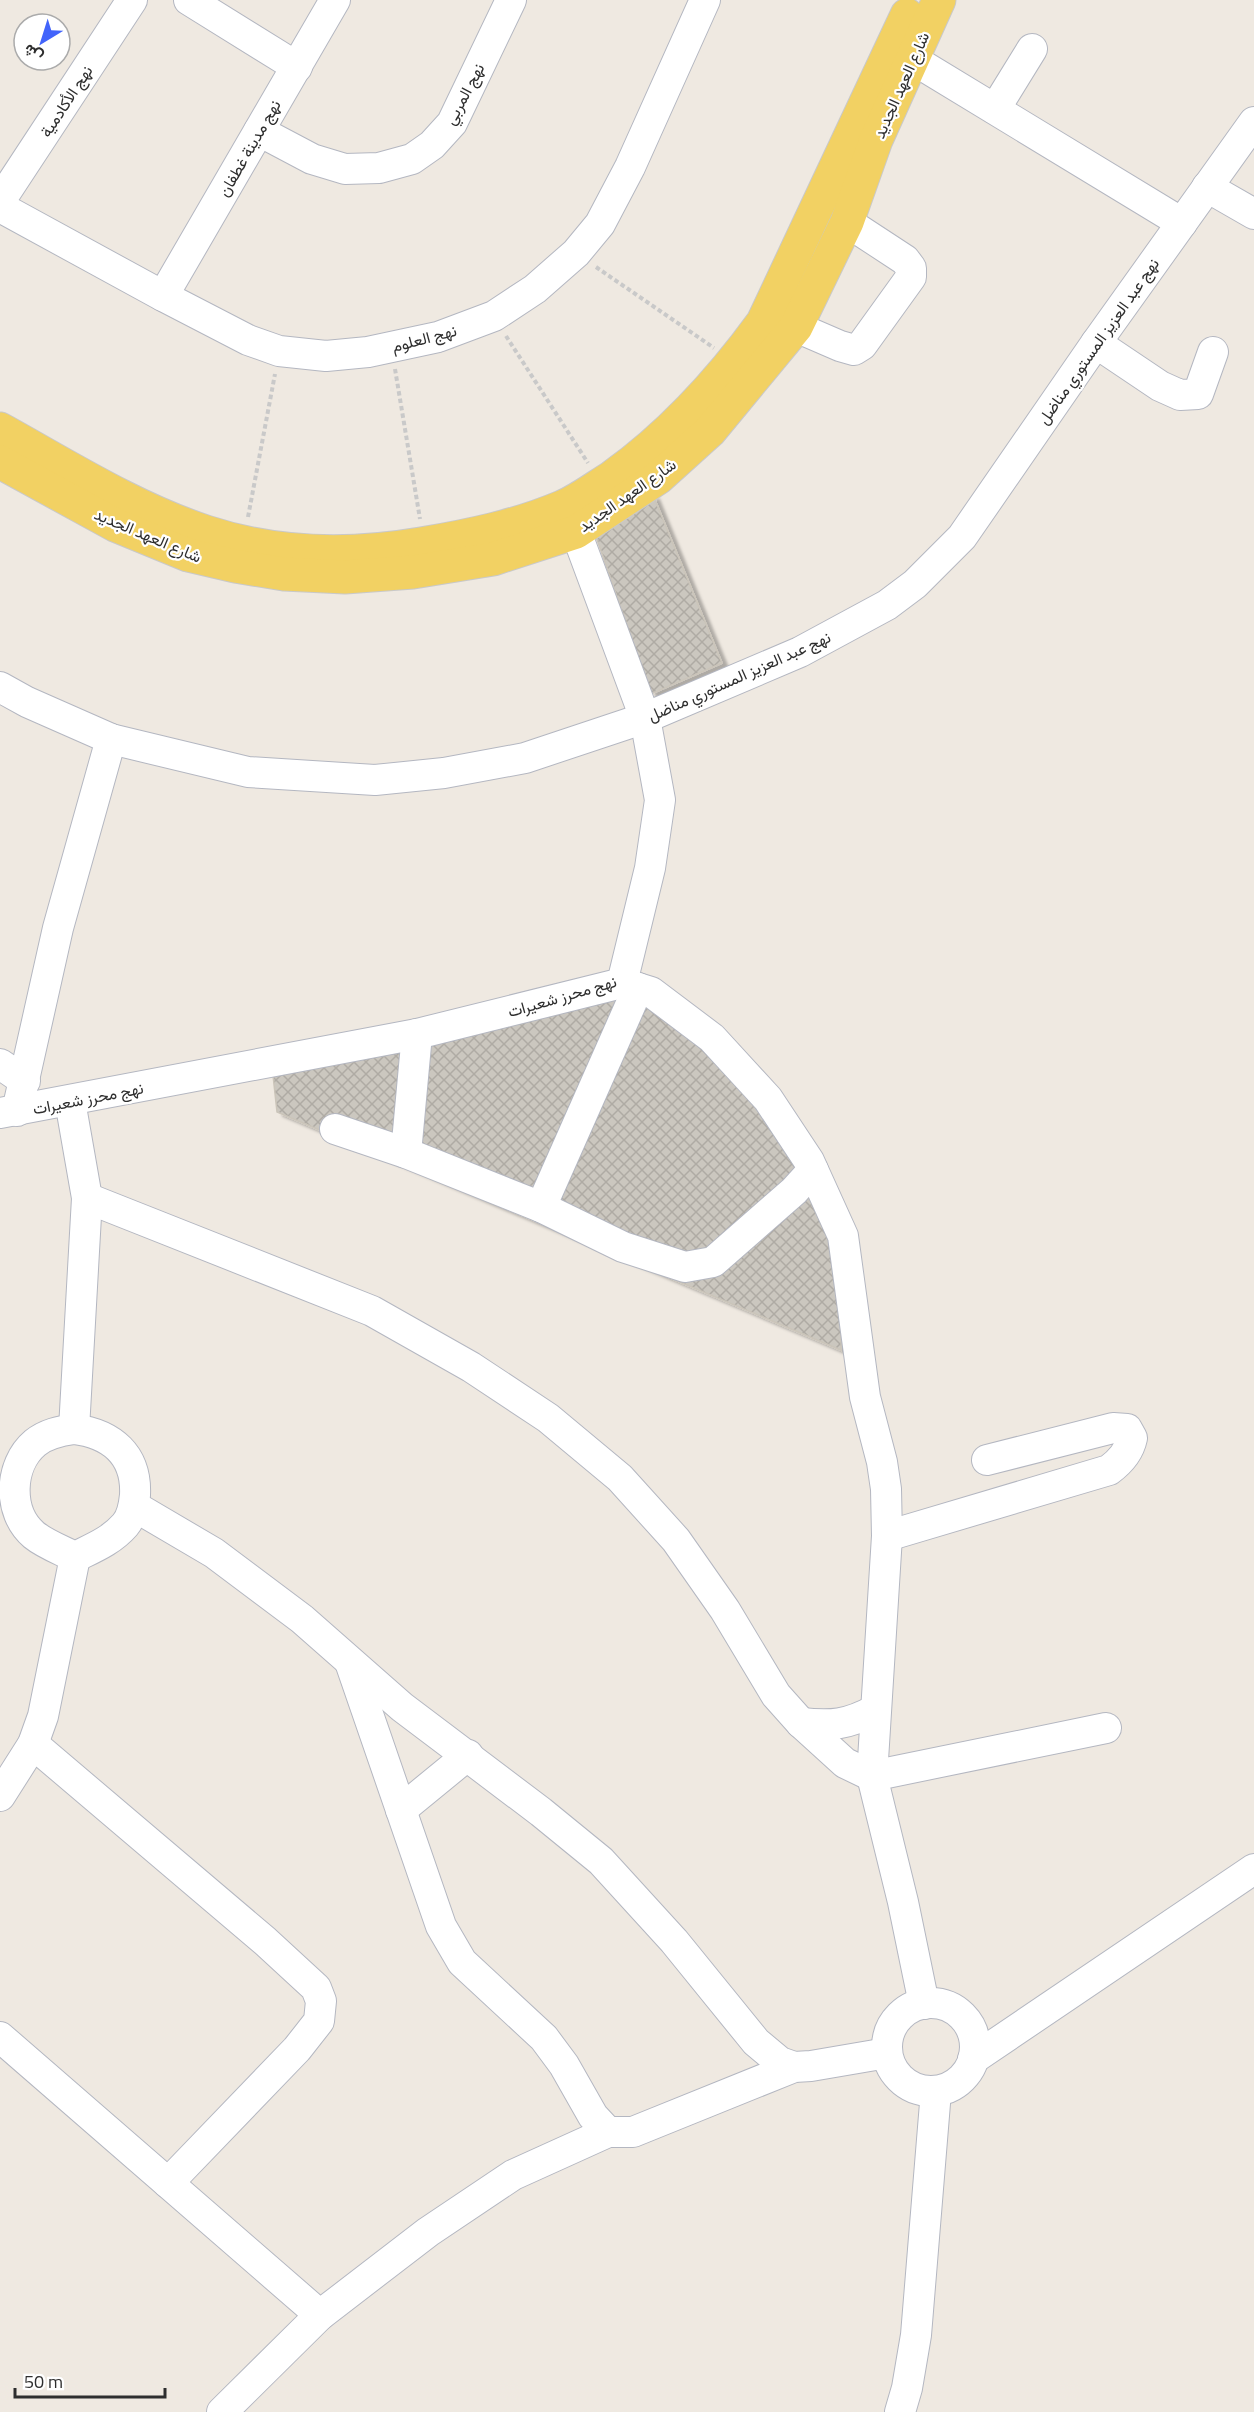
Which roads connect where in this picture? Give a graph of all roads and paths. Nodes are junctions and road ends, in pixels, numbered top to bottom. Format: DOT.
graph roads {
  1 [pos="132,0"];
  2 [pos="189,0"];
  3 [pos="335,0"];
  4 [pos="511,0"];
  5 [pos="705,0"];
  6 [pos="914,0"];
  7 [pos="939,0"];
  8 [pos="1032,49"];
  9 [pos="912,59"];
  10 [pos="297,67"];
  11 [pos="995,109"];
  12 [pos="1254,122"];
  13 [pos="259,131"];
  14 [pos="1207,187"];
  15 [pos="0,201"];
  16 [pos="0,207"];
  17 [pos="1254,214"];
  18 [pos="847,222"];
  19 [pos="1182,223"];
  20 [pos="576,253"];
  21 [pos="163,296"];
  22 [pos="494,316"];
  23 [pos="796,327"];
  24 [pos="1096,343"];
  25 [pos="391,347"];
  26 [pos="279,351"];
  27 [pos="1213,352"];
  28 [pos="734,362"];
  29 [pos="0,429"];
  30 [pos="0,462"];
  31 [pos="601,484"];
  32 [pos="569,520"];
  33 [pos="243,542"];
  34 [pos="425,543"];
  35 [pos="0,687"];
  36 [pos="645,718"];
  37 [pos="111,740"];
  38 [pos="630,985"];
  39 [pos="417,1034"];
  40 [pos="0,1064"];
  41 [pos="25,1081"];
  42 [pos="70,1101"];
  43 [pos="9,1112"];
  44 [pos="335,1129"];
  45 [pos="406,1153"];
  46 [pos="813,1170"];
  47 [pos="87,1198"];
  48 [pos="541,1208"];
  49 [pos="74,1429"];
  50 [pos="11,1454"];
  51 [pos="987,1460"];
  52 [pos="134,1506"];
  53 [pos="886,1536"];
  54 [pos="75,1557"];
  55 [pos="349,1660"];
  56 [pos="875,1710"];
  57 [pos="801,1723"];
  58 [pos="1106,1728"];
  59 [pos="33,1744"];
  60 [pos="468,1755"];
  61 [pos="872,1776"];
  62 [pos="0,1796"];
  63 [pos="401,1810"];
  64 [pos="1254,1869"];
  65 [pos="924,2004"];
  66 [pos="0,2037"];
  67 [pos="887,2053"];
  68 [pos="974,2059"];
  69 [pos="794,2067"];
  70 [pos="936,2091"];
  71 [pos="608,2132"];
  72 [pos="168,2184"];
  73 [pos="320,2315"];
  74 [pos="222,2412"];
  75 [pos="900,2412"];
  1 -- 15 [label="street, نهج الأكادمية"];
  2 -- 10 [label="street"];
  3 -- 10 [label="street, نهج مدينة غطفان"];
  4 -- 13 [label="street, نهج المربي"];
  5 -- 20 [label="street, نهج العلوم"];
  6 -- 28 [label="main road, شارع العهد الجديد"];
  7 -- 9 [label="main road, شارع العهد الجديد"];
  8 -- 11 [label="street"];
  9 -- 11 [label="street"];
  9 -- 18 [label="main road, شارع العهد الجديد"];
  10 -- 13 [label="street, نهج مدينة غطفان"];
  11 -- 19 [label="street"];
  12 -- 14 [label="street, نهج عبد العزيز المستوري مناضل"];
  13 -- 21 [label="street, نهج مدينة غطفان"];
  14 -- 17 [label="street"];
  14 -- 19 [label="street, نهج عبد العزيز المستوري مناضل"];
  16 -- 21 [label="street, نهج العلوم"];
  18 -- 23 [label="main road, شارع العهد الجديد"];
  18 -- 23 [label="street"];
  19 -- 24 [label="street, نهج عبد العزيز المستوري مناضل"];
  20 -- 22 [label="street, نهج العلوم"];
  20 -- 28 [label="path"];
  21 -- 26 [label="street, نهج العلوم"];
  22 -- 25 [label="street, نهج العلوم"];
  22 -- 31 [label="path"];
  23 -- 32 [label="main road, شارع العهد الجديد"];
  24 -- 27 [label="street"];
  24 -- 36 [label="street, نهج عبد العزيز المستوري مناضل"];
  25 -- 26 [label="street, نهج العلوم"];
  25 -- 34 [label="path"];
  26 -- 33 [label="path"];
  28 -- 31 [label="main road, شارع العهد الجديد"];
  29 -- 33 [label="main road, شارع العهد الجديد"];
  30 -- 32 [label="main road, شارع العهد الجديد"];
  31 -- 32 [label="main road, شارع العهد الجديد"];
  32 -- 34 [label="main road, شارع العهد الجديد"];
  32 -- 36 [label="street, نهج محرز شعيرات"];
  33 -- 34 [label="main road, شارع العهد الجديد"];
  35 -- 37 [label="street, نهج عبد العزيز المستوري مناضل"];
  36 -- 37 [label="street, نهج عبد العزيز المستوري مناضل"];
  36 -- 38 [label="street, نهج محرز شعيرات"];
  37 -- 41 [label="street"];
  38 -- 39 [label="street, نهج محرز شعيرات"];
  38 -- 46 [label="street"];
  38 -- 48 [label="street"];
  39 -- 42 [label="street, نهج محرز شعيرات"];
  39 -- 45 [label="street"];
  40 -- 41 [label="street"];
  41 -- 43 [label="street"];
  42 -- 43 [label="street, نهج محرز شعيرات"];
  42 -- 47 [label="street"];
  44 -- 45 [label="street"];
  45 -- 48 [label="street"];
  46 -- 48 [label="street"];
  46 -- 53 [label="street"];
  47 -- 49 [label="street"];
  47 -- 57 [label="street"];
  49 -- 50 [label="street"];
  49 -- 52 [label="street"];
  50 -- 54 [label="street"];
  51 -- 53 [label="street"];
  52 -- 54 [label="street"];
  52 -- 55 [label="street"];
  53 -- 56 [label="street"];
  54 -- 59 [label="street"];
  55 -- 60 [label="street"];
  55 -- 63 [label="street"];
  56 -- 57 [label="street"];
  56 -- 61 [label="street"];
  57 -- 61 [label="street"];
  58 -- 61 [label="street"];
  59 -- 62 [label="street"];
  59 -- 72 [label="street"];
  60 -- 63 [label="street"];
  60 -- 69 [label="street"];
  61 -- 65 [label="street"];
  63 -- 71 [label="street"];
  64 -- 68 [label="street"];
  65 -- 67 [label="street"];
  65 -- 68 [label="street"];
  66 -- 72 [label="street"];
  67 -- 69 [label="street"];
  67 -- 70 [label="street"];
  68 -- 70 [label="street"];
  69 -- 71 [label="street"];
  70 -- 75 [label="street"];
  71 -- 73 [label="street"];
  72 -- 73 [label="street"];
  73 -- 74 [label="street"];
}
